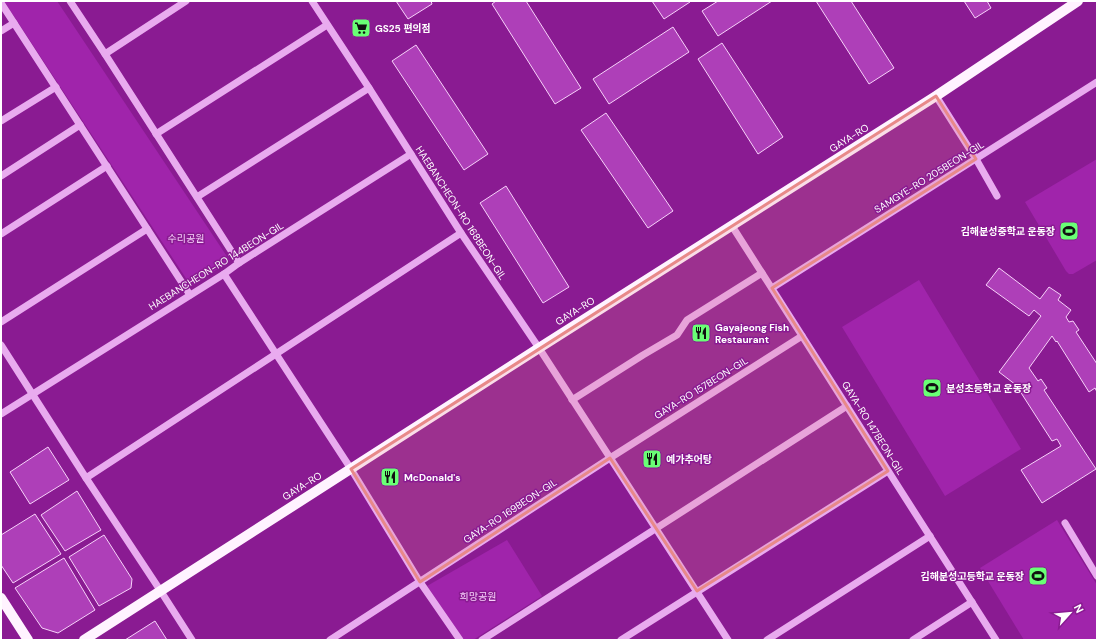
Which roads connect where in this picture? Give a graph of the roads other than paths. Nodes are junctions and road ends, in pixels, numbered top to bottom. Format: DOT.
graph roads {
  1 [pos="70,1"];
  2 [pos="186,1"];
  3 [pos="312,1"];
  4 [pos="1078,1"];
  5 [pos="1,3"];
  6 [pos="14,23"];
  7 [pos="327,25"];
  8 [pos="1,31"];
  9 [pos="105,54"];
  10 [pos="1097,82"];
  11 [pos="56,87"];
  12 [pos="369,88"];
  13 [pos="936,96"];
  14 [pos="1,121"];
  15 [pos="80,125"];
  16 [pos="156,134"];
  17 [pos="411,154"];
  18 [pos="976,159"];
  19 [pos="107,166"];
  20 [pos="1,176"];
  21 [pos="997,196"];
  22 [pos="197,197"];
  23 [pos="732,226"];
  24 [pos="147,229"];
  25 [pos="461,233"];
  26 [pos="1,234"];
  27 [pos="239,263"];
  28 [pos="762,273"];
  29 [pos="224,274"];
  30 [pos="772,288"];
  31 [pos="190,295"];
  32 [pos="1,322"];
  33 [pos="802,336"];
  34 [pos="1,345"];
  35 [pos="539,348"];
  36 [pos="276,354"];
  37 [pos="32,394"];
  38 [pos="572,400"];
  39 [pos="847,406"];
  40 [pos="1,414"];
  41 [pos="610,458"];
  42 [pos="351,469"];
  43 [pos="888,471"];
  44 [pos="86,478"];
  45 [pos="1065,523"];
  46 [pos="656,528"];
  47 [pos="930,536"];
  48 [pos="1097,576"];
  49 [pos="420,582"];
  50 [pos="160,590"];
  51 [pos="697,591"];
  52 [pos="1,598"];
  53 [pos="972,602"];
  54 [pos="28,640"];
  55 [pos="84,640"];
  56 [pos="192,640"];
  57 [pos="330,640"];
  58 [pos="460,640"];
  59 [pos="482,640"];
  60 [pos="621,640"];
  61 [pos="728,640"];
  62 [pos="767,640"];
  63 [pos="913,640"];
  64 [pos="996,640"];
  1 -- 9 [label="street"];
  2 -- 9 [label="street"];
  3 -- 7 [label="street, HAEBANCHEON-RO 168BEON-GIL"];
  4 -- 13 [label="main road, GAYA-RO"];
  5 -- 6 [label="street"];
  6 -- 8 [label="street"];
  6 -- 11 [label="street"];
  7 -- 12 [label="street, HAEBANCHEON-RO 168BEON-GIL"];
  7 -- 16 [label="street"];
  9 -- 16 [label="street"];
  10 -- 18 [label="street, SAMGYE-RO 205BEON-GIL"];
  11 -- 14 [label="street"];
  11 -- 15 [label="street"];
  12 -- 17 [label="street, HAEBANCHEON-RO 168BEON-GIL"];
  12 -- 22 [label="street"];
  13 -- 18 [label="street"];
  13 -- 23 [label="main road, GAYA-RO"];
  15 -- 19 [label="street"];
  15 -- 20 [label="street"];
  16 -- 22 [label="street"];
  17 -- 25 [label="street, HAEBANCHEON-RO 168BEON-GIL"];
  17 -- 27 [label="street, HAEBANCHEON-RO 144BEON-GIL"];
  18 -- 21 [label="street"];
  18 -- 30 [label="street, SAMGYE-RO 205BEON-GIL"];
  19 -- 24 [label="street"];
  19 -- 26 [label="street"];
  22 -- 27 [label="street"];
  23 -- 28 [label="street, GAYA-RO 147BEON-GIL"];
  23 -- 35 [label="main road, GAYA-RO"];
  24 -- 31 [label="street"];
  24 -- 32 [label="street"];
  25 -- 35 [label="street, HAEBANCHEON-RO 168BEON-GIL"];
  25 -- 36 [label="street"];
  27 -- 29 [label="street, HAEBANCHEON-RO 144BEON-GIL"];
  28 -- 30 [label="street, GAYA-RO 147BEON-GIL"];
  28 -- 38 [label="street"];
  29 -- 31 [label="street, HAEBANCHEON-RO 144BEON-GIL"];
  29 -- 36 [label="street"];
  30 -- 33 [label="street, GAYA-RO 147BEON-GIL"];
  31 -- 37 [label="street, HAEBANCHEON-RO 144BEON-GIL"];
  33 -- 39 [label="street, GAYA-RO 147BEON-GIL"];
  33 -- 41 [label="street, GAYA-RO 157BEON-GIL"];
  34 -- 37 [label="street"];
  35 -- 38 [label="street"];
  35 -- 42 [label="main road, GAYA-RO"];
  36 -- 42 [label="street"];
  36 -- 44 [label="street"];
  37 -- 40 [label="street, HAEBANCHEON-RO 144BEON-GIL"];
  37 -- 44 [label="street"];
  38 -- 41 [label="street"];
  39 -- 43 [label="street, GAYA-RO 147BEON-GIL"];
  39 -- 46 [label="street"];
  41 -- 46 [label="street"];
  41 -- 49 [label="street, GAYA-RO 169BEON-GIL"];
  42 -- 49 [label="street"];
  42 -- 50 [label="main road, GAYA-RO"];
  43 -- 47 [label="street, GAYA-RO 147BEON-GIL"];
  43 -- 51 [label="street"];
  44 -- 50 [label="street"];
  45 -- 48 [label="street"];
  46 -- 51 [label="street"];
  46 -- 59 [label="street"];
  47 -- 53 [label="street, GAYA-RO 147BEON-GIL"];
  47 -- 62 [label="street"];
  49 -- 57 [label="street, GAYA-RO 169BEON-GIL"];
  49 -- 58 [label="street"];
  50 -- 55 [label="main road, GAYA-RO"];
  50 -- 56 [label="street"];
  51 -- 60 [label="street"];
  51 -- 61 [label="street"];
  52 -- 54 [label="main road"];
  53 -- 63 [label="street"];
  53 -- 64 [label="street, GAYA-RO 147BEON-GIL"];
}
